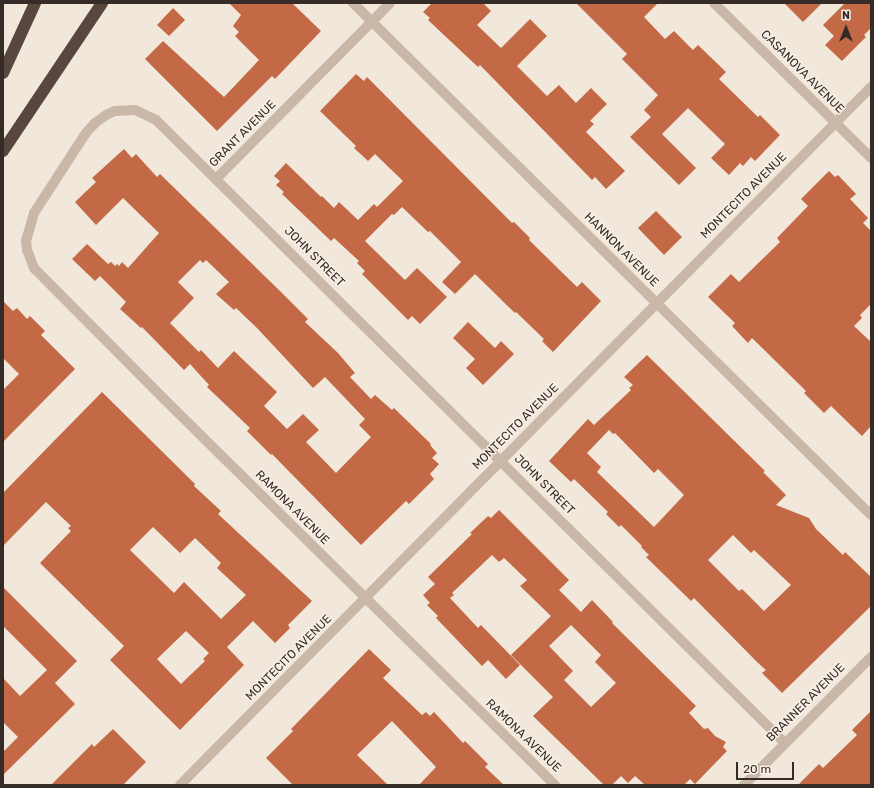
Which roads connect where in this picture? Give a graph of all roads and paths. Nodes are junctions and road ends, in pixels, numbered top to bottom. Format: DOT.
graph roads {
  1 [pos="35,3"];
  2 [pos="102,3"];
  3 [pos="353,3"];
  4 [pos="390,3"];
  5 [pos="714,3"];
  6 [pos="371,22"];
  7 [pos="3,72"];
  8 [pos="871,87"];
  9 [pos="835,123"];
  10 [pos="3,151"];
  11 [pos="871,158"];
  12 [pos="216,179"];
  13 [pos="26,241"];
  14 [pos="657,303"];
  15 [pos="501,461"];
  16 [pos="871,515"];
  17 [pos="365,599"];
  18 [pos="871,657"];
  19 [pos="785,743"];
  20 [pos="180,785"];
  21 [pos="555,785"];
  22 [pos="744,785"];
  1 -- 7 [label="highway"];
  2 -- 10 [label="highway"];
  3 -- 6 [label="street, HANNON AVENUE"];
  4 -- 6 [label="street, GRANT AVENUE"];
  5 -- 9 [label="street, CASANOVA AVENUE"];
  6 -- 12 [label="street, GRANT AVENUE"];
  6 -- 14 [label="street, HANNON AVENUE"];
  8 -- 9 [label="street, MONTECITO AVENUE"];
  9 -- 11 [label="street, CASANOVA AVENUE"];
  9 -- 14 [label="street, MONTECITO AVENUE"];
  12 -- 13 [label="street, GRANT AVENUE"];
  12 -- 15 [label="street, JOHN STREET"];
  13 -- 17 [label="street, RAMONA AVENUE"];
  14 -- 15 [label="street, MONTECITO AVENUE"];
  14 -- 16 [label="street, HANNON AVENUE"];
  15 -- 17 [label="street, MONTECITO AVENUE"];
  15 -- 19 [label="street, JOHN STREET"];
  17 -- 20 [label="street, MONTECITO AVENUE"];
  17 -- 21 [label="street, RAMONA AVENUE"];
  18 -- 19 [label="street, BRANNER AVENUE"];
  19 -- 22 [label="street, BRANNER AVENUE"];
}
